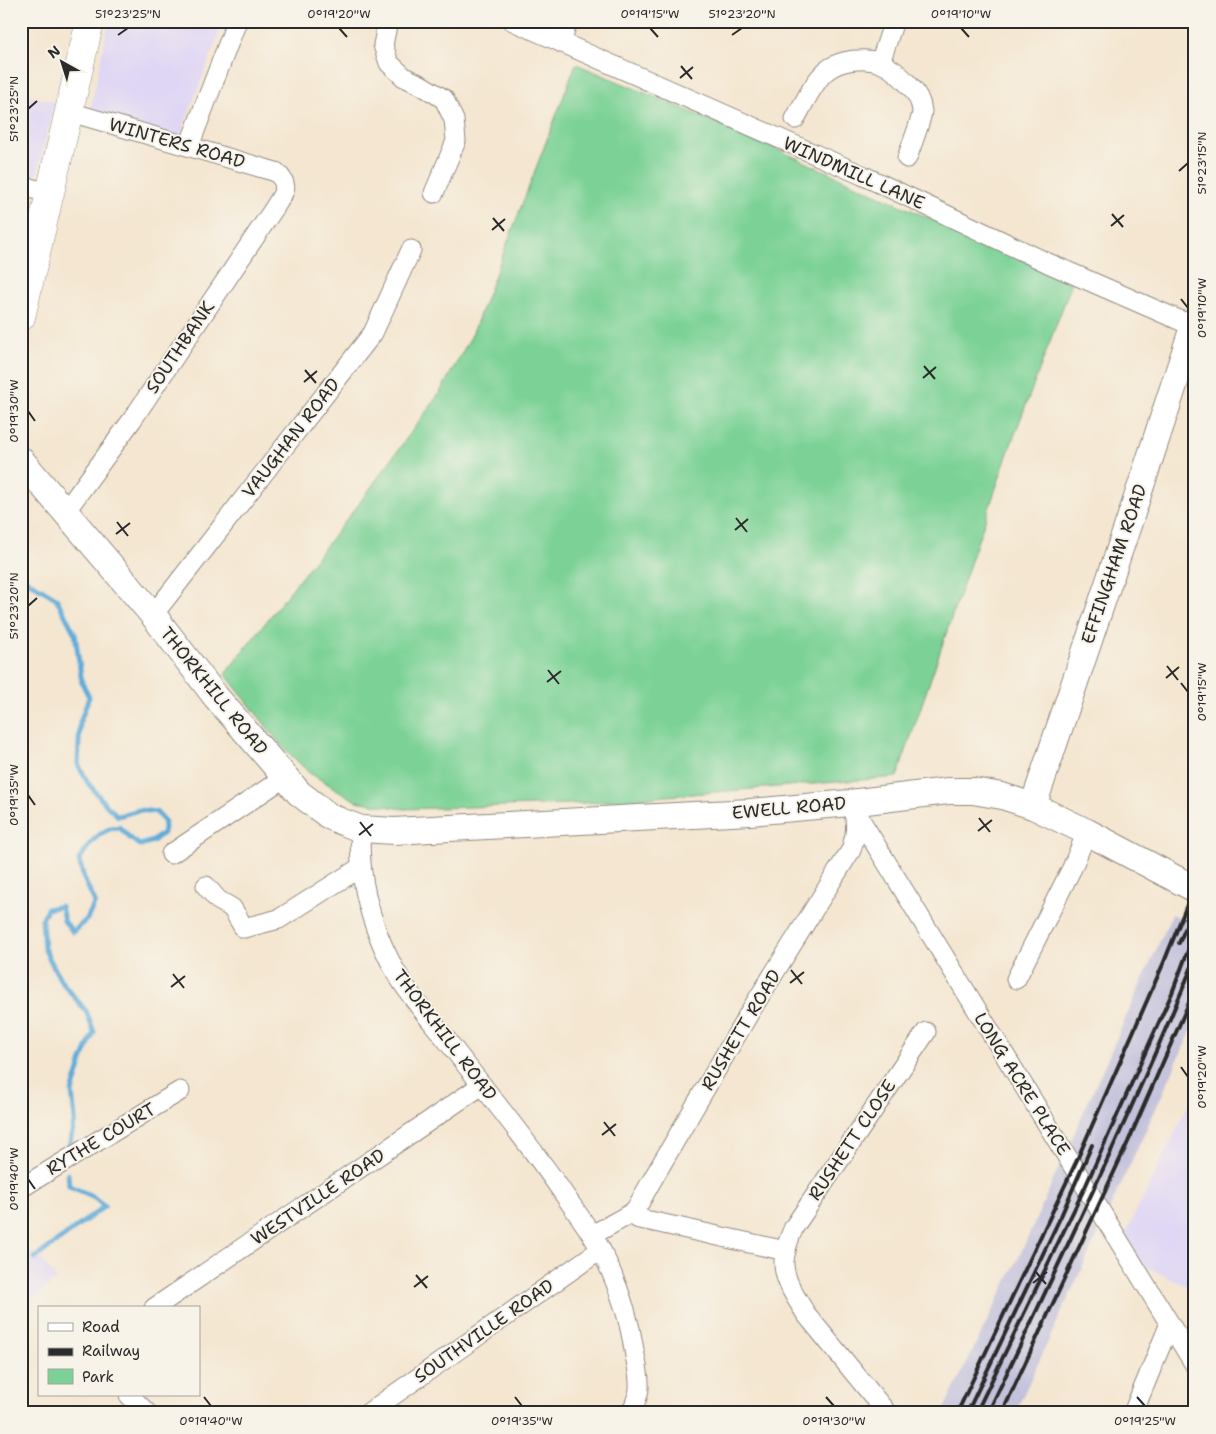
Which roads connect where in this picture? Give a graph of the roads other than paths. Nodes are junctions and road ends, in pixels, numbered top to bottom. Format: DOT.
graph roads {
  1 [pos="90,21"];
  2 [pos="237,21"];
  3 [pos="388,21"];
  4 [pos="513,21"];
  5 [pos="567,21"];
  6 [pos="894,21"];
  7 [pos="562,43"];
  8 [pos="880,63"];
  9 [pos="70,112"];
  10 [pos="795,119"];
  11 [pos="189,146"];
  12 [pos="907,158"];
  13 [pos="283,178"];
  14 [pos="21,186"];
  15 [pos="50,193"];
  16 [pos="434,193"];
  17 [pos="410,250"];
  18 [pos="21,317"];
  19 [pos="1194,325"];
  20 [pos="21,460"];
  21 [pos="65,512"];
  22 [pos="153,615"];
  23 [pos="285,777"];
  24 [pos="850,803"];
  25 [pos="1033,806"];
  26 [pos="361,828"];
  27 [pos="1087,832"];
  28 [pos="171,854"];
  29 [pos="361,867"];
  30 [pos="206,886"];
  31 [pos="1195,889"];
  32 [pos="1016,979"];
  33 [pos="926,1032"];
  34 [pos="482,1085"];
  35 [pos="180,1091"];
  36 [pos="21,1188"];
  37 [pos="630,1214"];
  38 [pos="596,1242"];
  39 [pos="786,1251"];
  40 [pos="157,1306"];
  41 [pos="1168,1328"];
  42 [pos="1195,1365"];
  43 [pos="130,1396"];
  44 [pos="147,1413"];
  45 [pos="368,1413"];
  46 [pos="631,1413"];
  47 [pos="887,1413"];
  48 [pos="1133,1413"];
  1 -- 9 [label="main road"];
  2 -- 11 [label="street"];
  3 -- 16 [label="street"];
  4 -- 7 [label="street, WINDMILL LANE"];
  5 -- 7 [label="street"];
  6 -- 8 [label="street"];
  7 -- 19 [label="street, WINDMILL LANE"];
  8 -- 10 [label="street"];
  8 -- 12 [label="street"];
  9 -- 11 [label="street, WINTERS ROAD"];
  9 -- 15 [label="main road"];
  11 -- 13 [label="street, WINTERS ROAD"];
  13 -- 21 [label="street, SOUTHBANK"];
  14 -- 15 [label="street"];
  15 -- 18 [label="main road"];
  17 -- 22 [label="street, VAUGHAN ROAD"];
  19 -- 25 [label="street, EFFINGHAM ROAD"];
  20 -- 21 [label="street, THORKHILL ROAD"];
  21 -- 22 [label="street, THORKHILL ROAD"];
  22 -- 23 [label="street, THORKHILL ROAD"];
  23 -- 26 [label="street, THORKHILL ROAD"];
  23 -- 28 [label="street"];
  24 -- 25 [label="street, EWELL ROAD"];
  24 -- 26 [label="street, EWELL ROAD"];
  24 -- 37 [label="street, RUSHETT ROAD"];
  24 -- 42 [label="street, LONG ACRE PLACE"];
  25 -- 27 [label="street, EWELL ROAD"];
  26 -- 29 [label="street, THORKHILL ROAD"];
  27 -- 31 [label="street, EWELL ROAD"];
  27 -- 32 [label="street"];
  29 -- 30 [label="street"];
  29 -- 34 [label="street, THORKHILL ROAD"];
  33 -- 39 [label="street, RUSHETT CLOSE"];
  34 -- 38 [label="street, THORKHILL ROAD"];
  34 -- 40 [label="street, WESTVILLE ROAD"];
  35 -- 36 [label="street, RYTHE COURT"];
  37 -- 38 [label="street, RUSHETT ROAD"];
  37 -- 39 [label="street"];
  38 -- 45 [label="street, SOUTHVILLE ROAD"];
  38 -- 46 [label="street, THORKHILL ROAD"];
  39 -- 47 [label="street, RUSHETT CLOSE"];
  41 -- 48 [label="street"];
  43 -- 44 [label="street"];
}
